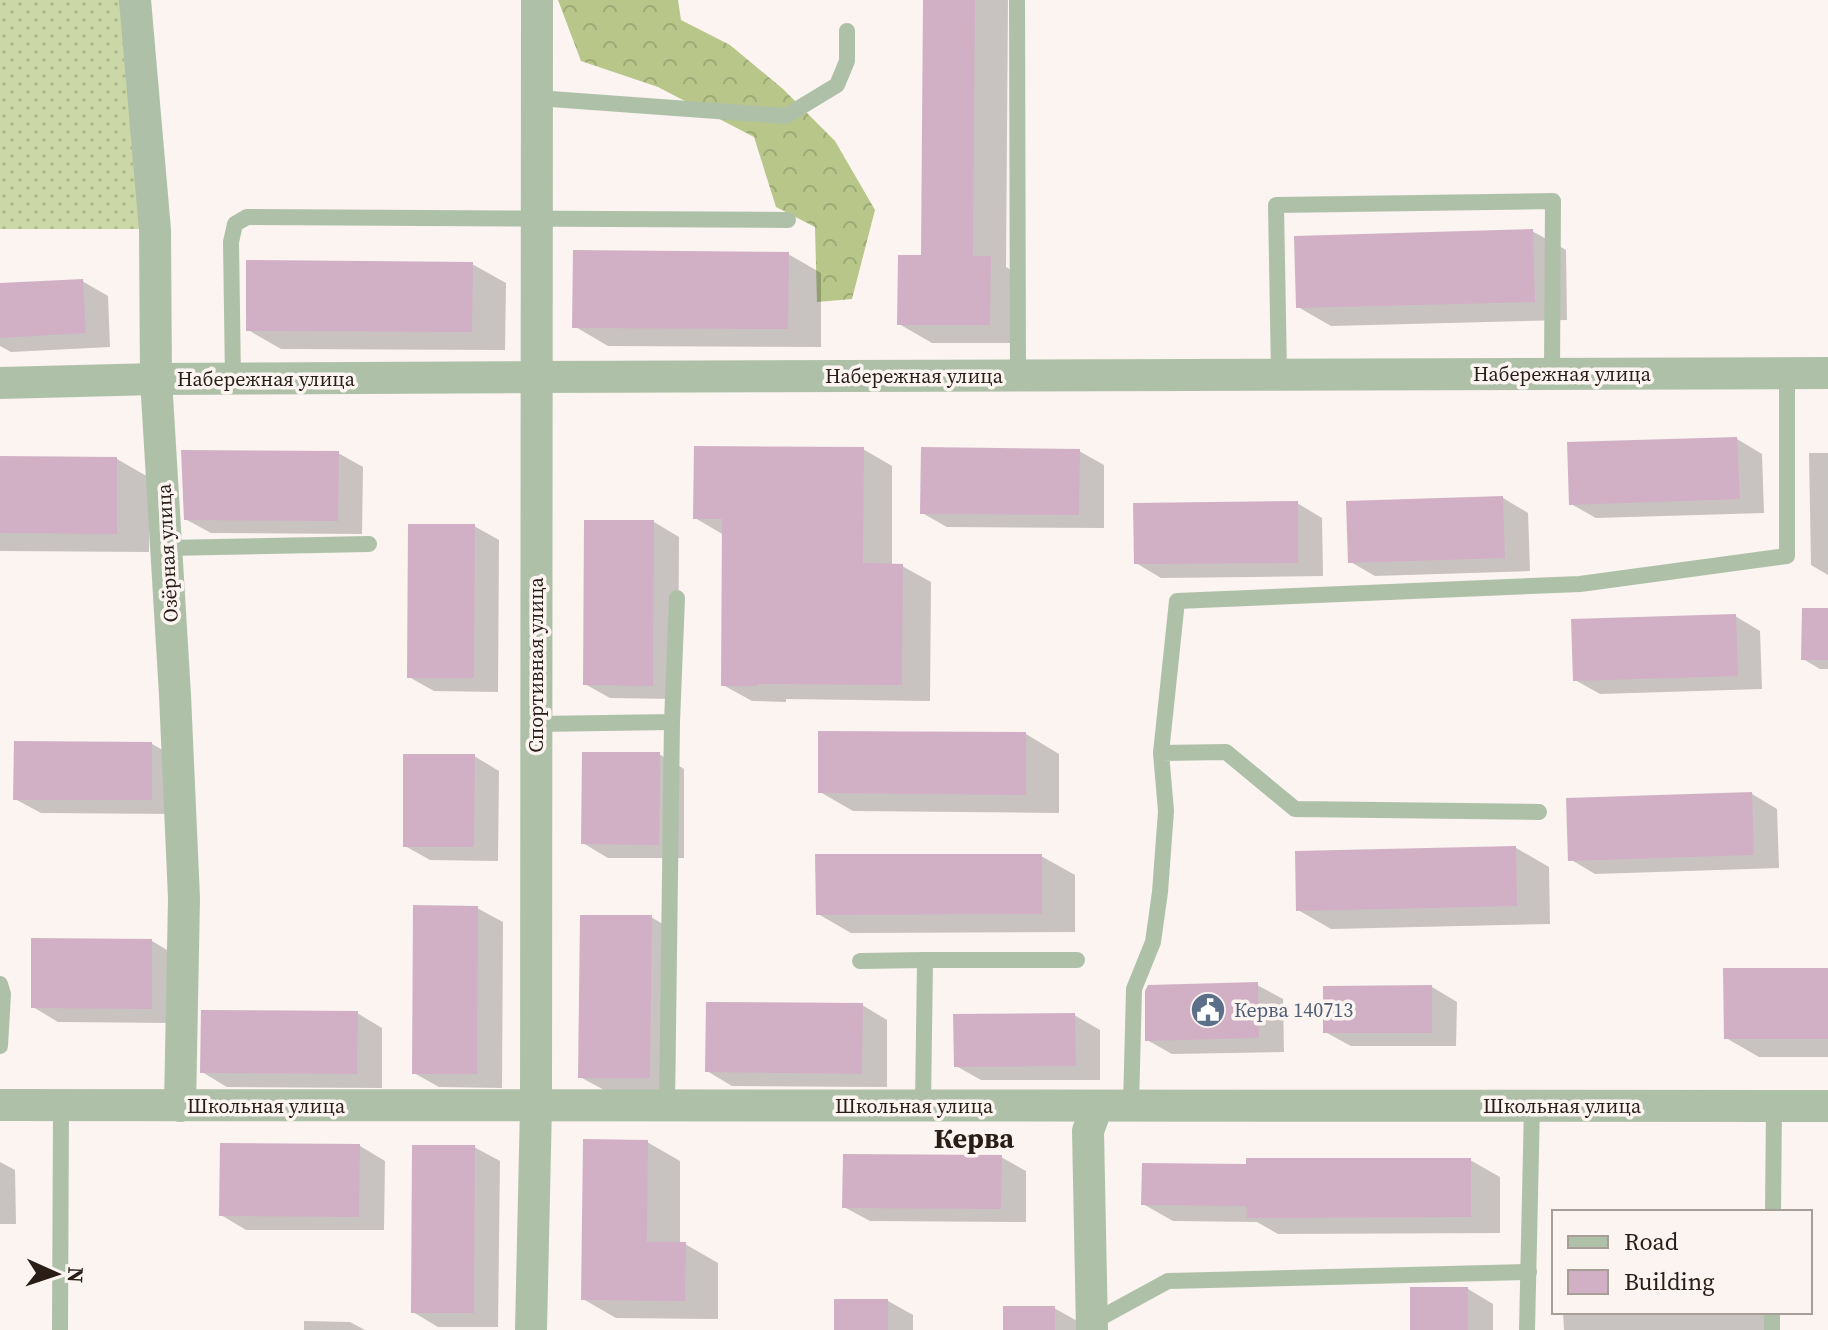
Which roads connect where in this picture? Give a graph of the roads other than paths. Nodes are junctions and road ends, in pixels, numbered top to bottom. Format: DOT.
graph roads {
  1 [pos="135,0"];
  2 [pos="537,0"];
  3 [pos="1017,0"];
  4 [pos="847,31"];
  5 [pos="537,98"];
  6 [pos="536,217"];
  7 [pos="788,220"];
  8 [pos="1787,373"];
  9 [pos="1828,373"];
  10 [pos="1279,374"];
  11 [pos="1552,374"];
  12 [pos="1018,375"];
  13 [pos="536,377"];
  14 [pos="156,379"];
  15 [pos="233,379"];
  16 [pos="0,383"];
  17 [pos="369,544"];
  18 [pos="166,548"];
  19 [pos="677,598"];
  20 [pos="672,722"];
  21 [pos="536,724"];
  22 [pos="1161,753"];
  23 [pos="1539,812"];
  24 [pos="925,960"];
  25 [pos="1077,960"];
  26 [pos="860,961"];
  27 [pos="0,984"];
  28 [pos="0,1046"];
  29 [pos="0,1105"];
  30 [pos="61,1105"];
  31 [pos="180,1106"];
  32 [pos="536,1106"];
  33 [pos="667,1106"];
  34 [pos="923,1106"];
  35 [pos="1097,1106"];
  36 [pos="1131,1106"];
  37 [pos="1532,1106"];
  38 [pos="1774,1106"];
  39 [pos="1828,1106"];
  40 [pos="1773,1210"];
  41 [pos="1529,1272"];
  42 [pos="1092,1327"];
  43 [pos="60,1330"];
  44 [pos="531,1330"];
  45 [pos="1527,1330"];
  1 -- 14 [label="street, Озёрная улица"];
  2 -- 5 [label="street, Спортивная улица"];
  3 -- 12 [label="lane"];
  4 -- 5 [label="lane"];
  5 -- 6 [label="street, Спортивная улица"];
  6 -- 7 [label="lane"];
  6 -- 13 [label="street, Спортивная улица"];
  6 -- 15 [label="lane"];
  8 -- 9 [label="street, Набережная улица"];
  8 -- 11 [label="street, Набережная улица"];
  8 -- 22 [label="lane"];
  10 -- 11 [label="street, Набережная улица"];
  10 -- 11 [label="lane"];
  10 -- 12 [label="street, Набережная улица"];
  12 -- 13 [label="street, Набережная улица"];
  13 -- 15 [label="street, Набережная улица"];
  13 -- 21 [label="street, Спортивная улица"];
  14 -- 15 [label="street, Набережная улица"];
  14 -- 16 [label="street, Набережная улица"];
  14 -- 18 [label="street, Озёрная улица"];
  17 -- 18 [label="lane"];
  18 -- 31 [label="street, Озёрная улица"];
  19 -- 20 [label="lane"];
  20 -- 21 [label="lane"];
  20 -- 33 [label="lane"];
  21 -- 32 [label="street, Спортивная улица"];
  22 -- 23 [label="lane"];
  22 -- 36 [label="lane"];
  24 -- 25 [label="lane"];
  24 -- 26 [label="lane"];
  24 -- 34 [label="lane"];
  27 -- 28 [label="lane"];
  29 -- 30 [label="street, Школьная улица"];
  30 -- 31 [label="street, Школьная улица"];
  30 -- 43 [label="lane"];
  31 -- 32 [label="street, Школьная улица"];
  32 -- 33 [label="street, Школьная улица"];
  32 -- 44 [label="street, Спортивная улица"];
  33 -- 34 [label="street, Школьная улица"];
  34 -- 35 [label="street, Школьная улица"];
  35 -- 36 [label="street, Школьная улица"];
  35 -- 42 [label="street"];
  36 -- 37 [label="street, Школьная улица"];
  37 -- 38 [label="street, Школьная улица"];
  37 -- 41 [label="lane"];
  38 -- 39 [label="street, Школьная улица"];
  38 -- 40 [label="lane"];
  41 -- 42 [label="lane"];
  41 -- 45 [label="lane"];
}
